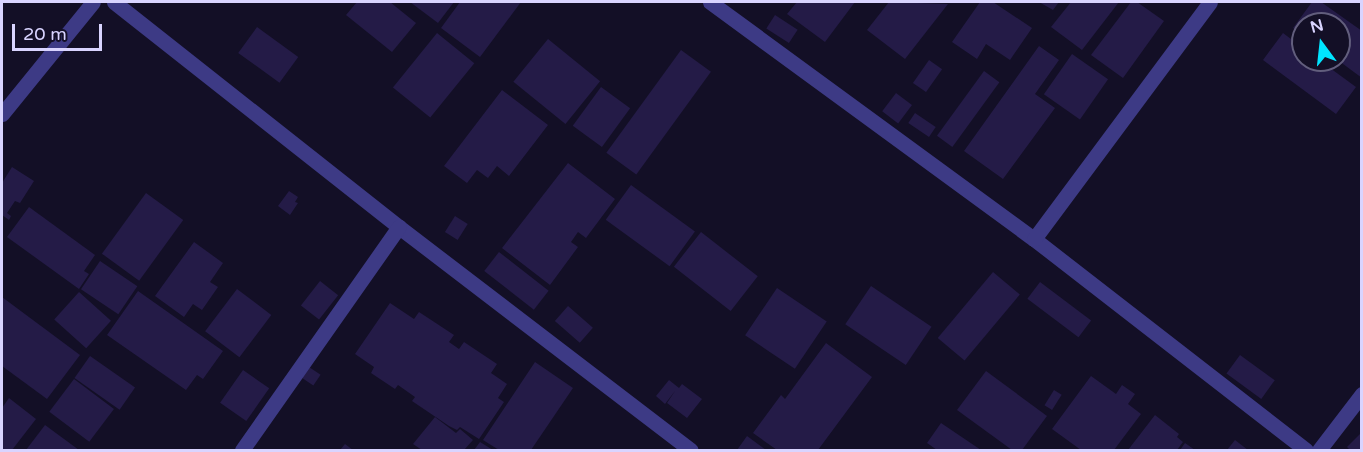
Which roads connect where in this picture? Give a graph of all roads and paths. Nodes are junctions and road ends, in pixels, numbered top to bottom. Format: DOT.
graph roads {
  1 [pos="93,2"];
  2 [pos="114,2"];
  3 [pos="710,2"];
  4 [pos="1210,2"];
  5 [pos="2,114"];
  6 [pos="399,227"];
  7 [pos="1034,239"];
  8 [pos="1362,394"];
  9 [pos="242,450"];
  10 [pos="691,450"];
  11 [pos="1306,450"];
  12 [pos="1319,450"];
  1 -- 5 [label="street"];
  2 -- 6 [label="street"];
  3 -- 7 [label="street"];
  4 -- 7 [label="street"];
  6 -- 9 [label="street"];
  6 -- 10 [label="street"];
  7 -- 11 [label="street"];
  8 -- 12 [label="street"];
}
